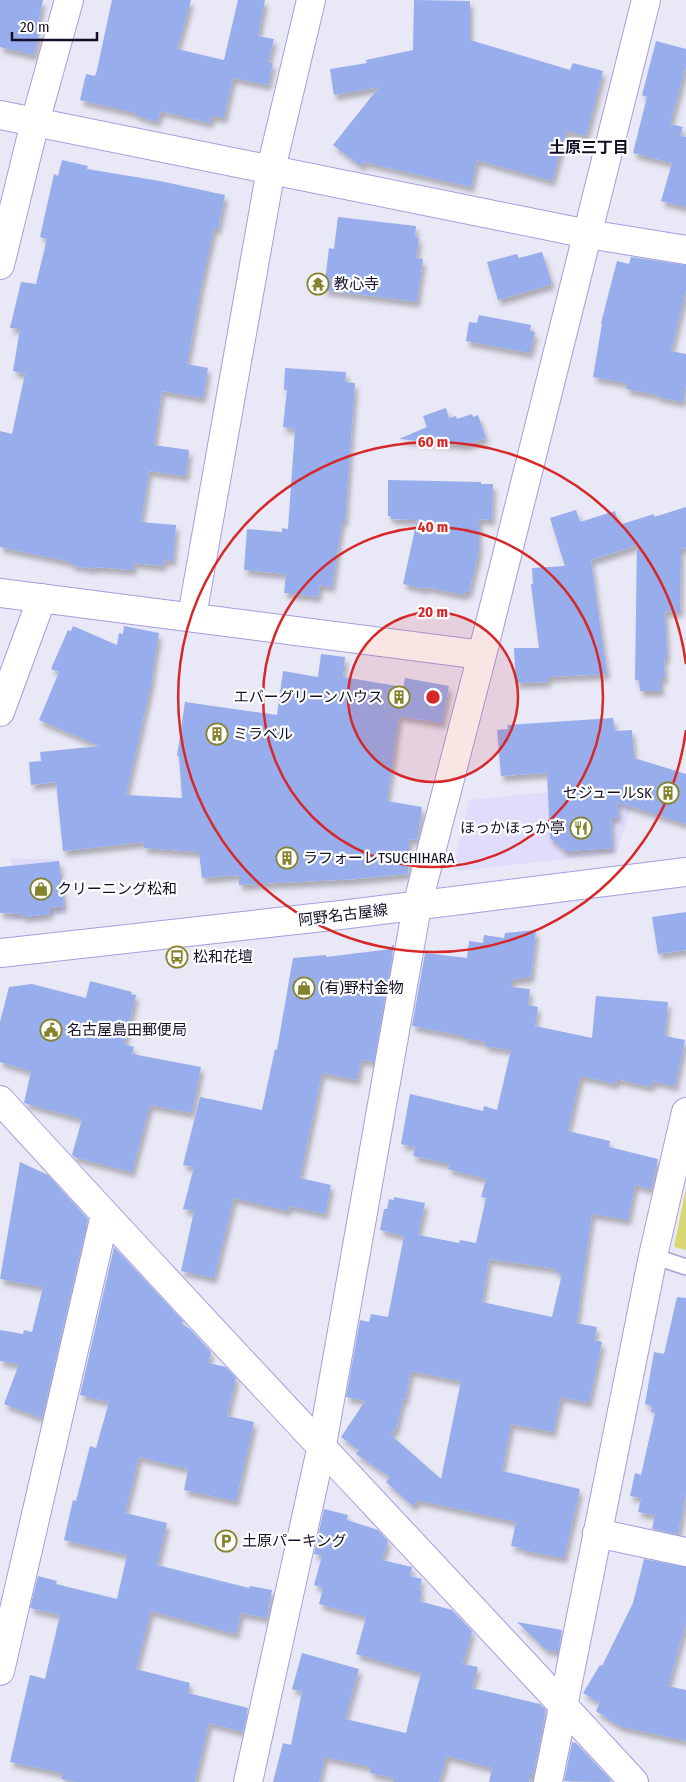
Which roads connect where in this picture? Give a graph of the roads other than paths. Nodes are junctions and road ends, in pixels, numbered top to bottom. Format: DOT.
graph roads {
  1 [pos="69,0"];
  2 [pos="311,0"];
  3 [pos="646,0"];
  4 [pos="0,115"];
  5 [pos="36,122"];
  6 [pos="271,169"];
  7 [pos="588,234"];
  8 [pos="686,250"];
  9 [pos="0,265"];
  10 [pos="0,593"];
  11 [pos="42,598"];
  12 [pos="192,616"];
  13 [pos="482,655"];
  14 [pos="0,712"];
  15 [pos="686,872"];
  16 [pos="417,906"];
  17 [pos="0,953"];
  18 [pos="0,1100"];
  19 [pos="686,1112"];
  20 [pos="105,1215"];
  21 [pos="653,1256"];
  22 [pos="686,1267"];
  23 [pos="322,1445"];
  24 [pos="597,1533"];
  25 [pos="686,1552"];
  26 [pos="0,1670"];
  27 [pos="563,1705"];
  28 [pos="248,1782"];
  29 [pos="548,1782"];
  30 [pos="634,1782"];
  1 -- 5 [label="street"];
  2 -- 6 [label="street"];
  3 -- 7 [label="street"];
  4 -- 5 [label="street"];
  5 -- 6 [label="street"];
  5 -- 9 [label="street"];
  6 -- 7 [label="street"];
  6 -- 12 [label="street"];
  7 -- 8 [label="street"];
  7 -- 13 [label="street"];
  10 -- 11 [label="street"];
  11 -- 12 [label="street"];
  11 -- 14 [label="street"];
  12 -- 13 [label="street"];
  13 -- 16 [label="street"];
  15 -- 16 [label="street, 阿野名古屋線"];
  16 -- 17 [label="street, 阿野名古屋線"];
  16 -- 23 [label="street"];
  18 -- 20 [label="street"];
  19 -- 21 [label="street"];
  20 -- 23 [label="street"];
  20 -- 26 [label="street"];
  21 -- 22 [label="lane"];
  21 -- 24 [label="street"];
  23 -- 27 [label="street"];
  23 -- 28 [label="street"];
  24 -- 25 [label="street"];
  24 -- 27 [label="street"];
  27 -- 29 [label="street"];
  27 -- 30 [label="street"];
}
